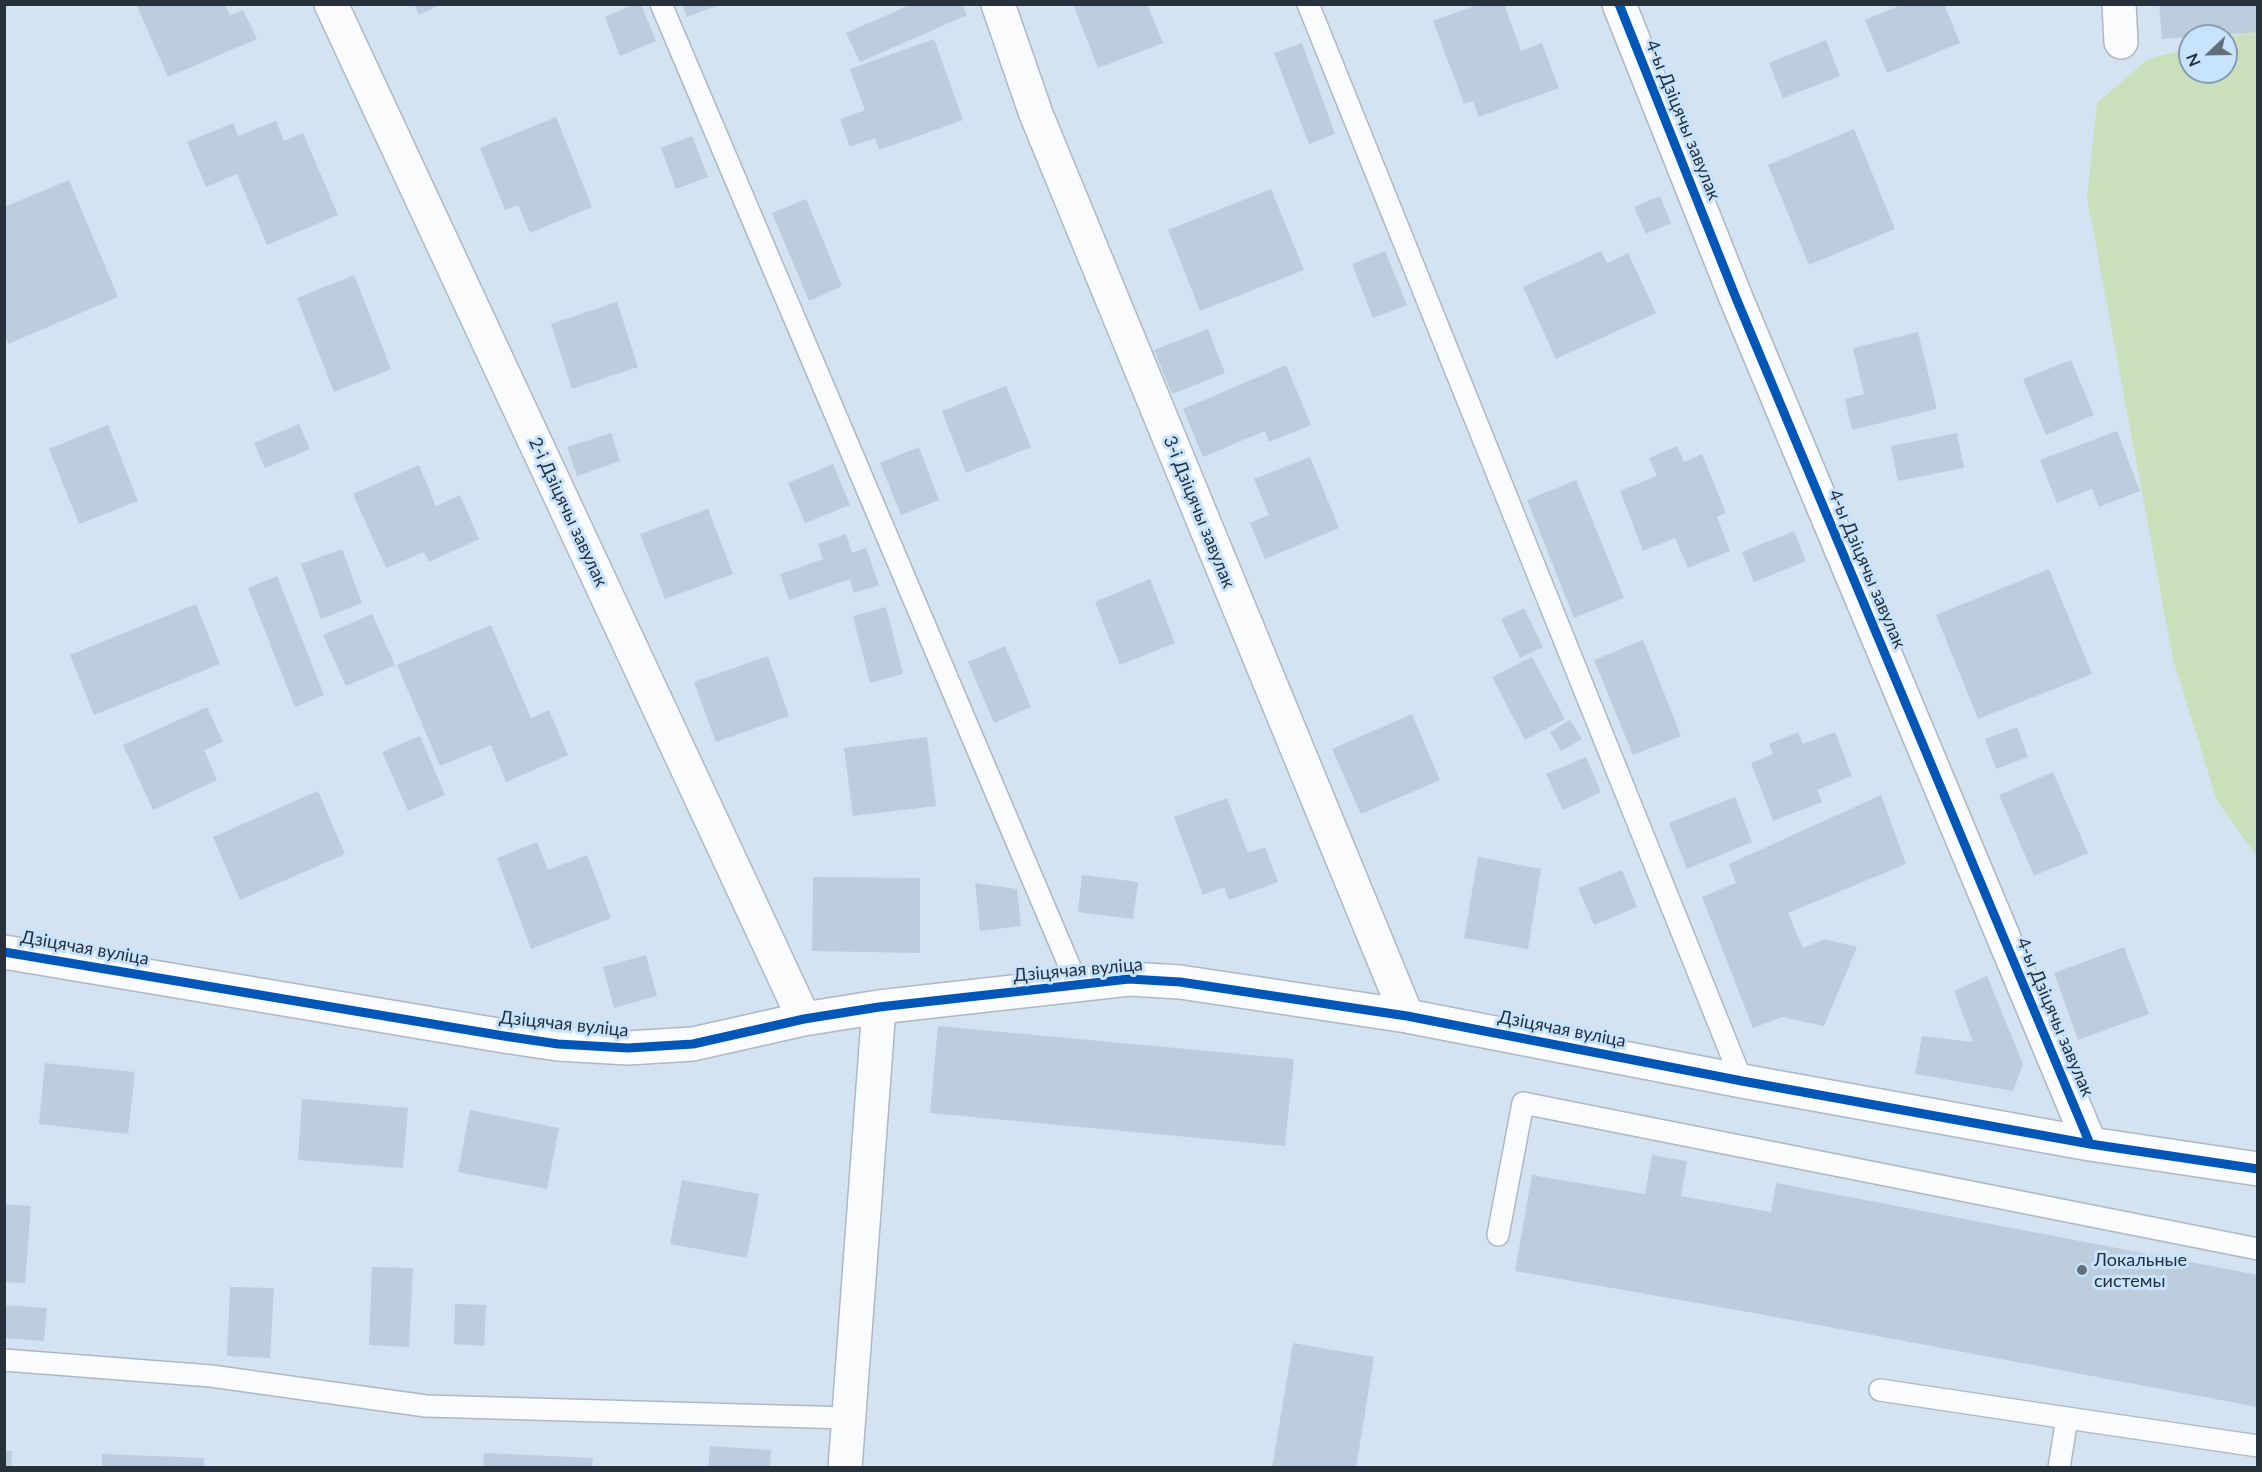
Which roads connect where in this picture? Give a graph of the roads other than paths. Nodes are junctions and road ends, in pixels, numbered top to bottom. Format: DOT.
graph roads {
  1 [pos="331,4"];
  2 [pos="661,4"];
  3 [pos="998,4"];
  4 [pos="1308,4"];
  5 [pos="1619,4"];
  6 [pos="2119,4"];
  7 [pos="2121,42"];
  8 [pos="4,952"];
  9 [pos="1078,986"];
  10 [pos="879,1006"];
  11 [pos="1407,1016"];
  12 [pos="804,1019"];
  13 [pos="1742,1081"];
  14 [pos="2090,1144"];
  15 [pos="2258,1169"];
  16 [pos="1498,1235"];
  17 [pos="2258,1249"];
  18 [pos="4,1360"];
  19 [pos="1880,1390"];
  20 [pos="848,1418"];
  21 [pos="2067,1418"];
  22 [pos="2258,1446"];
  23 [pos="844,1467"];
  24 [pos="2059,1467"];
  1 -- 12 [label="street, 2-і Дзіцячы завулак"];
  2 -- 9 [label="lane"];
  3 -- 11 [label="street, 3-і Дзіцячы завулак"];
  4 -- 13 [label="lane"];
  5 -- 14 [label="street, 4-ы Дзіцячы завулак"];
  6 -- 7 [label="street"];
  8 -- 12 [label="street, Дзіцячая вуліца"];
  9 -- 10 [label="street, Дзіцячая вуліца"];
  9 -- 11 [label="street, Дзіцячая вуліца"];
  10 -- 12 [label="street, Дзіцячая вуліца"];
  10 -- 20 [label="street"];
  11 -- 13 [label="street, Дзіцячая вуліца"];
  13 -- 14 [label="street, Дзіцячая вуліца"];
  14 -- 15 [label="street, Дзіцячая вуліца"];
  16 -- 17 [label="lane"];
  18 -- 20 [label="lane"];
  19 -- 21 [label="lane"];
  20 -- 23 [label="street"];
  21 -- 22 [label="lane"];
  21 -- 24 [label="lane"];
}
